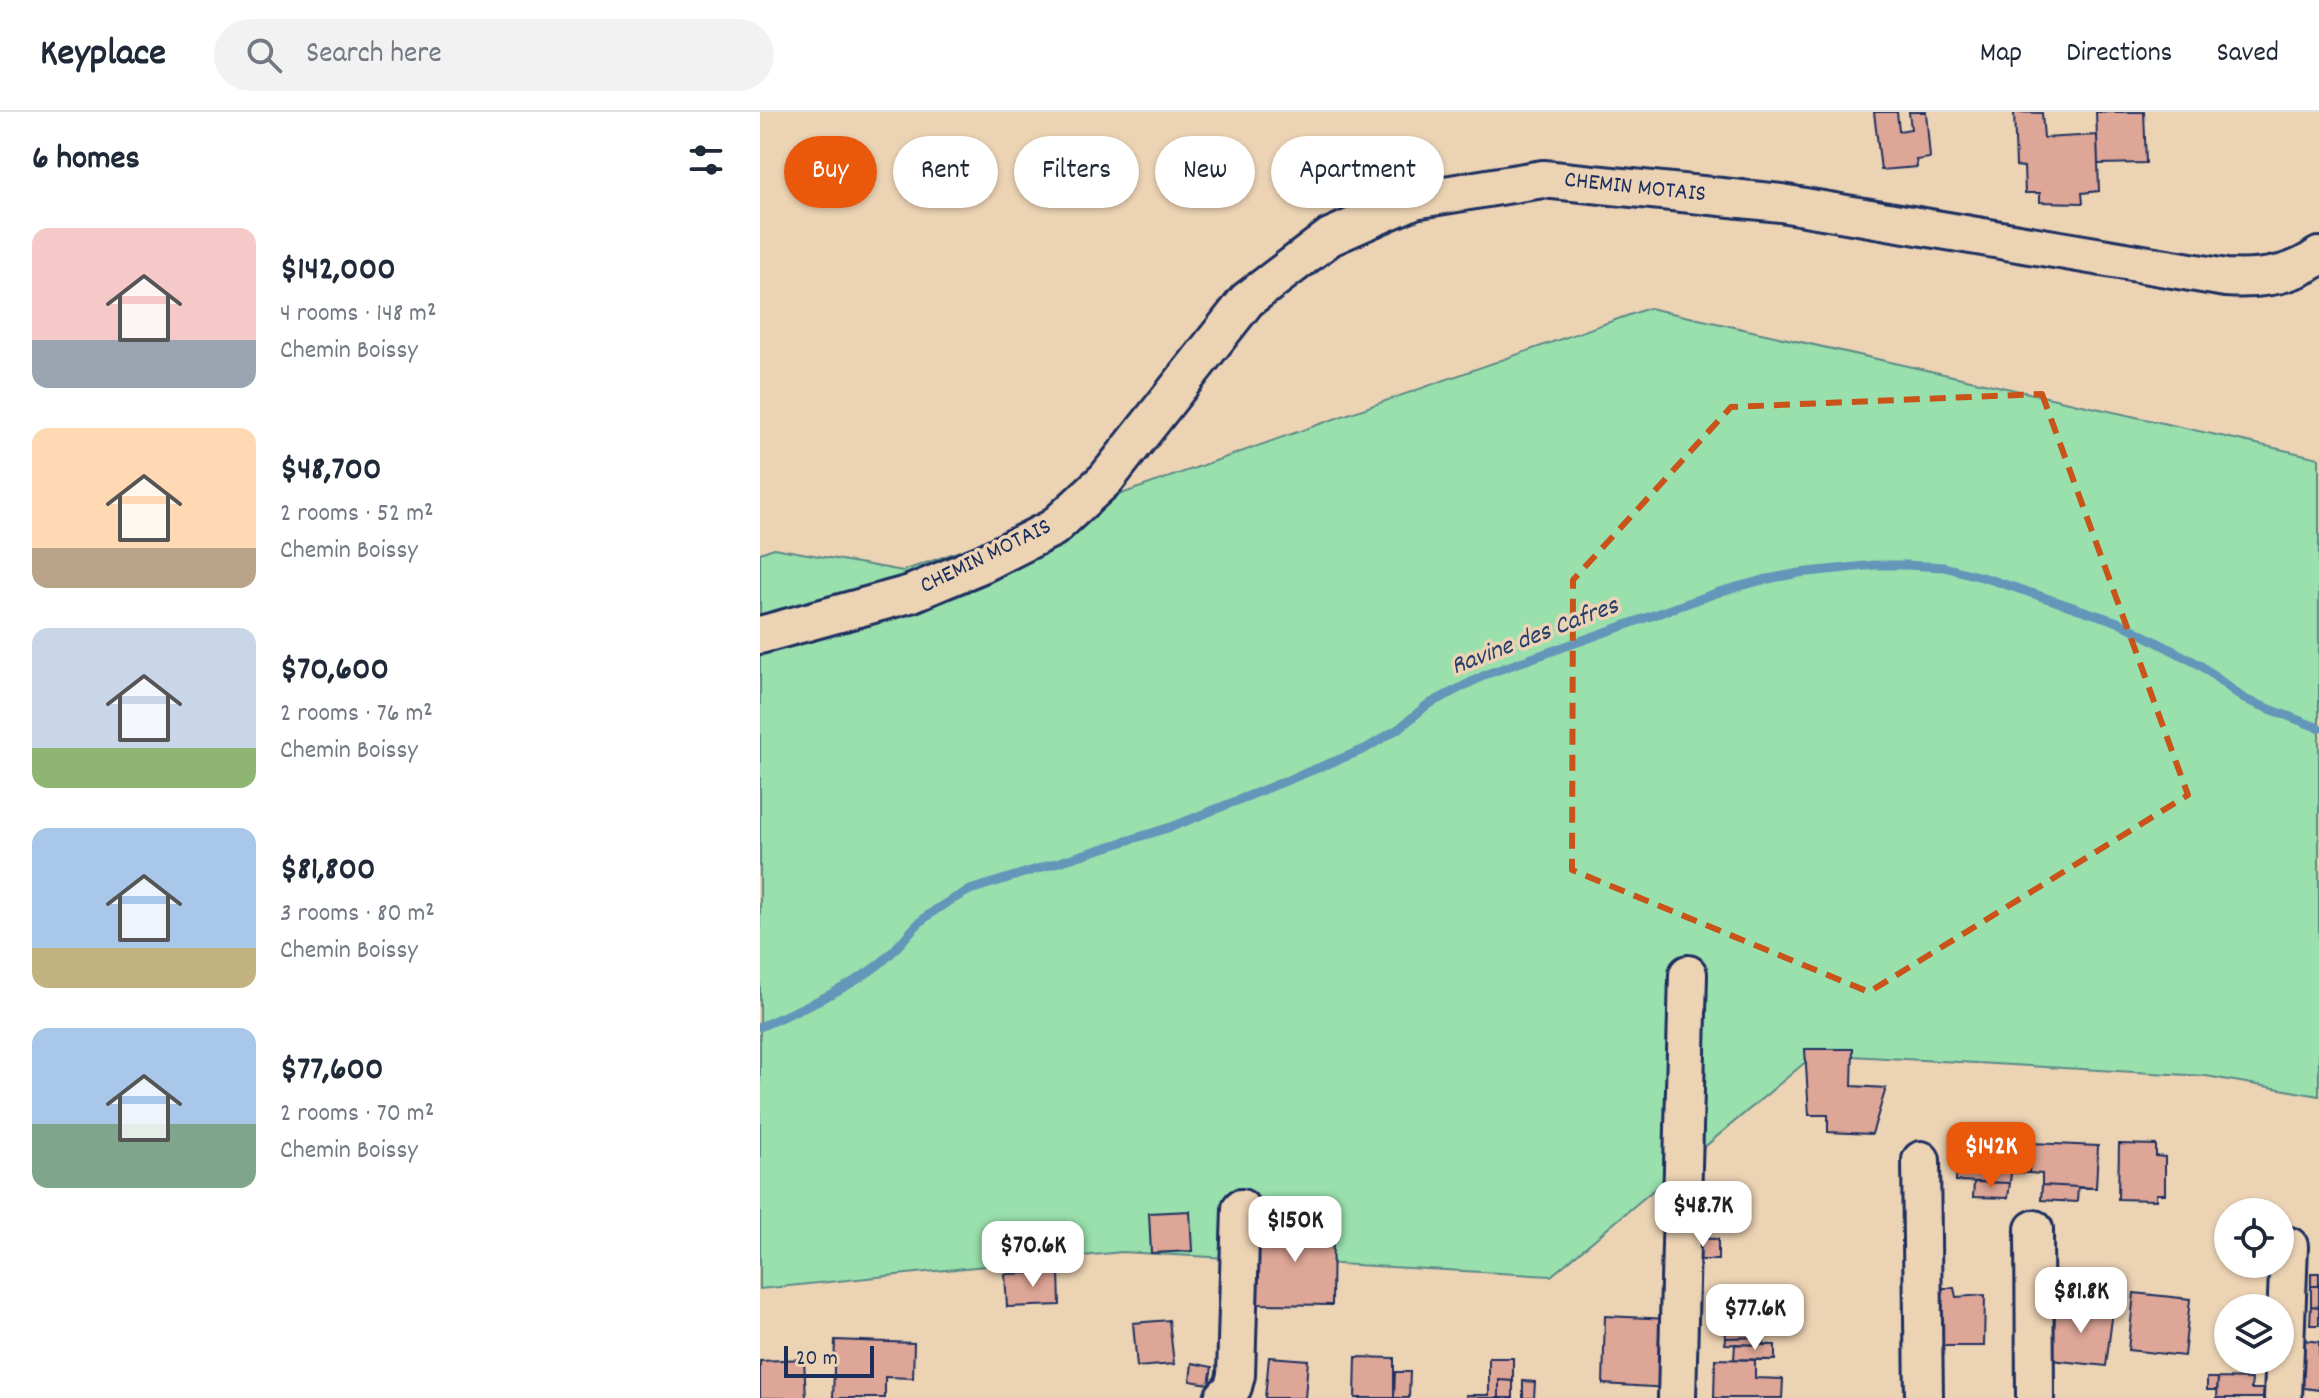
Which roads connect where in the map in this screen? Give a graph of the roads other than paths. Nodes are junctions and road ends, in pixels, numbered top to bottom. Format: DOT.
graph roads {
  1 [pos="2319,256"];
  2 [pos="760,635"];
  3 [pos="1688,974"];
  4 [pos="1921,1160"];
  5 [pos="1241,1208"];
  6 [pos="2034,1229"];
  7 [pos="2288,1278"];
  8 [pos="1223,1398"];
  9 [pos="1677,1398"];
  10 [pos="1924,1398"];
  11 [pos="2035,1398"];
  12 [pos="2283,1398"];
  1 -- 2 [label="street, CHEMIN MOTAIS"];
  3 -- 9 [label="street"];
  4 -- 10 [label="street"];
  5 -- 8 [label="street"];
  6 -- 11 [label="street"];
  7 -- 12 [label="street"];
}
